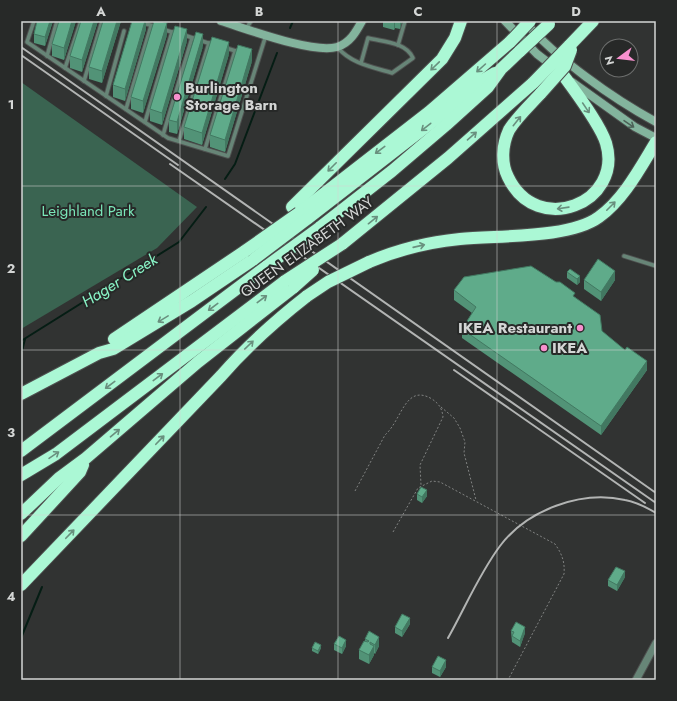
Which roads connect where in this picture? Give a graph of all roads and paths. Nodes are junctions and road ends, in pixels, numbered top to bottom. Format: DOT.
graph roads {
  1 [pos="34,21"];
  2 [pos="57,21"];
  3 [pos="81,21"];
  4 [pos="102,21"];
  5 [pos="136,21"];
  6 [pos="221,21"];
  7 [pos="250,21"];
  8 [pos="362,21"];
  9 [pos="405,21"];
  10 [pos="461,21"];
  11 [pos="505,21"];
  12 [pos="524,21"];
  13 [pos="530,21"];
  14 [pos="593,21"];
  15 [pos="550,22"];
  16 [pos="151,26"];
  17 [pos="246,29"];
  18 [pos="124,31"];
  19 [pos="172,32"];
  20 [pos="266,35"];
  21 [pos="192,38"];
  22 [pos="209,43"];
  23 [pos="398,45"];
  24 [pos="572,45"];
  25 [pos="337,47"];
  26 [pos="235,51"];
  27 [pos="247,55"];
  28 [pos="47,56"];
  29 [pos="253,56"];
  30 [pos="259,58"];
  31 [pos="361,63"];
  32 [pos="66,68"];
  33 [pos="501,69"];
  34 [pos="564,76"];
  35 [pos="84,81"];
  36 [pos="106,96"];
  37 [pos="126,109"];
  38 [pos="145,122"];
  39 [pos="656,122"];
  40 [pos="163,135"];
  41 [pos="656,138"];
  42 [pos="179,141"];
  43 [pos="656,142"];
  44 [pos="205,149"];
  45 [pos="299,213"];
  46 [pos="249,255"];
  47 [pos="624,256"];
  48 [pos="656,266"];
  49 [pos="290,284"];
  50 [pos="21,394"];
  51 [pos="441,407"];
  52 [pos="21,451"];
  53 [pos="86,458"];
  54 [pos="21,475"];
  55 [pos="421,486"];
  56 [pos="355,492"];
  57 [pos="476,500"];
  58 [pos="21,514"];
  59 [pos="393,532"];
  60 [pos="21,536"];
  61 [pos="43,563"];
  62 [pos="21,585"];
  63 [pos="21,594"];
  64 [pos="656,643"];
  65 [pos="508,680"];
  66 [pos="636,680"];
  1 -- 28 [label="lane"];
  2 -- 28 [label="lane"];
  3 -- 32 [label="lane"];
  4 -- 35 [label="lane"];
  5 -- 16 [label="lane"];
  6 -- 17 [label="main road"];
  7 -- 17 [label="lane"];
  8 -- 25 [label="main road"];
  9 -- 23 [label="lane"];
  10 -- 45 [label="highway, one-way"];
  11 -- 34 [label="main road"];
  12 -- 39 [label="main road"];
  13 -- 45 [label="highway, one-way, bridge"];
  14 -- 24 [label="highway, QUEEN ELIZABETH WAY"];
  15 -- 33 [label="highway, QUEEN ELIZABETH WAY, bridge"];
  16 -- 19 [label="lane"];
  16 -- 37 [label="lane"];
  17 -- 20 [label="main road"];
  18 -- 36 [label="lane"];
  19 -- 21 [label="lane"];
  19 -- 38 [label="lane"];
  20 -- 25 [label="main road"];
  20 -- 30 [label="lane"];
  21 -- 22 [label="lane"];
  21 -- 40 [label="lane"];
  22 -- 26 [label="lane"];
  22 -- 42 [label="lane"];
  23 -- 31 [label="lane"];
  23 -- 31 [label="lane"];
  34 -- 24 [label="highway, one-way, bridge"];
  49 -- 24 [label="highway, QUEEN ELIZABETH WAY, one-way, bridge"];
  25 -- 31 [label="lane"];
  26 -- 27 [label="lane"];
  26 -- 44 [label="lane"];
  28 -- 32 [label="lane"];
  29 -- 30 [label="lane"];
  30 -- 44 [label="lane"];
  32 -- 35 [label="lane"];
  33 -- 45 [label="highway, one-way"];
  33 -- 52 [label="highway, QUEEN ELIZABETH WAY, one-way, bridge"];
  34 -- 41 [label="main road, one-way"];
  35 -- 36 [label="lane"];
  36 -- 37 [label="lane"];
  37 -- 38 [label="lane"];
  38 -- 40 [label="lane"];
  40 -- 42 [label="lane"];
  42 -- 44 [label="lane"];
  61 -- 43 [label="highway, one-way, bridge"];
  45 -- 46 [label="highway, bridge"];
  45 -- 46 [label="highway, bridge"];
  46 -- 50 [label="highway, one-way"];
  47 -- 48 [label="lane"];
  53 -- 49 [label="highway, one-way"];
  54 -- 49 [label="highway, QUEEN ELIZABETH WAY, one-way"];
  51 -- 55 [label="path"];
  51 -- 56 [label="path"];
  51 -- 57 [label="path"];
  53 -- 58 [label="highway"];
  53 -- 60 [label="highway"];
  55 -- 57 [label="path"];
  55 -- 59 [label="path"];
  57 -- 65 [label="path"];
  61 -- 62 [label="highway"];
  61 -- 63 [label="highway"];
  64 -- 66 [label="street"];
}
